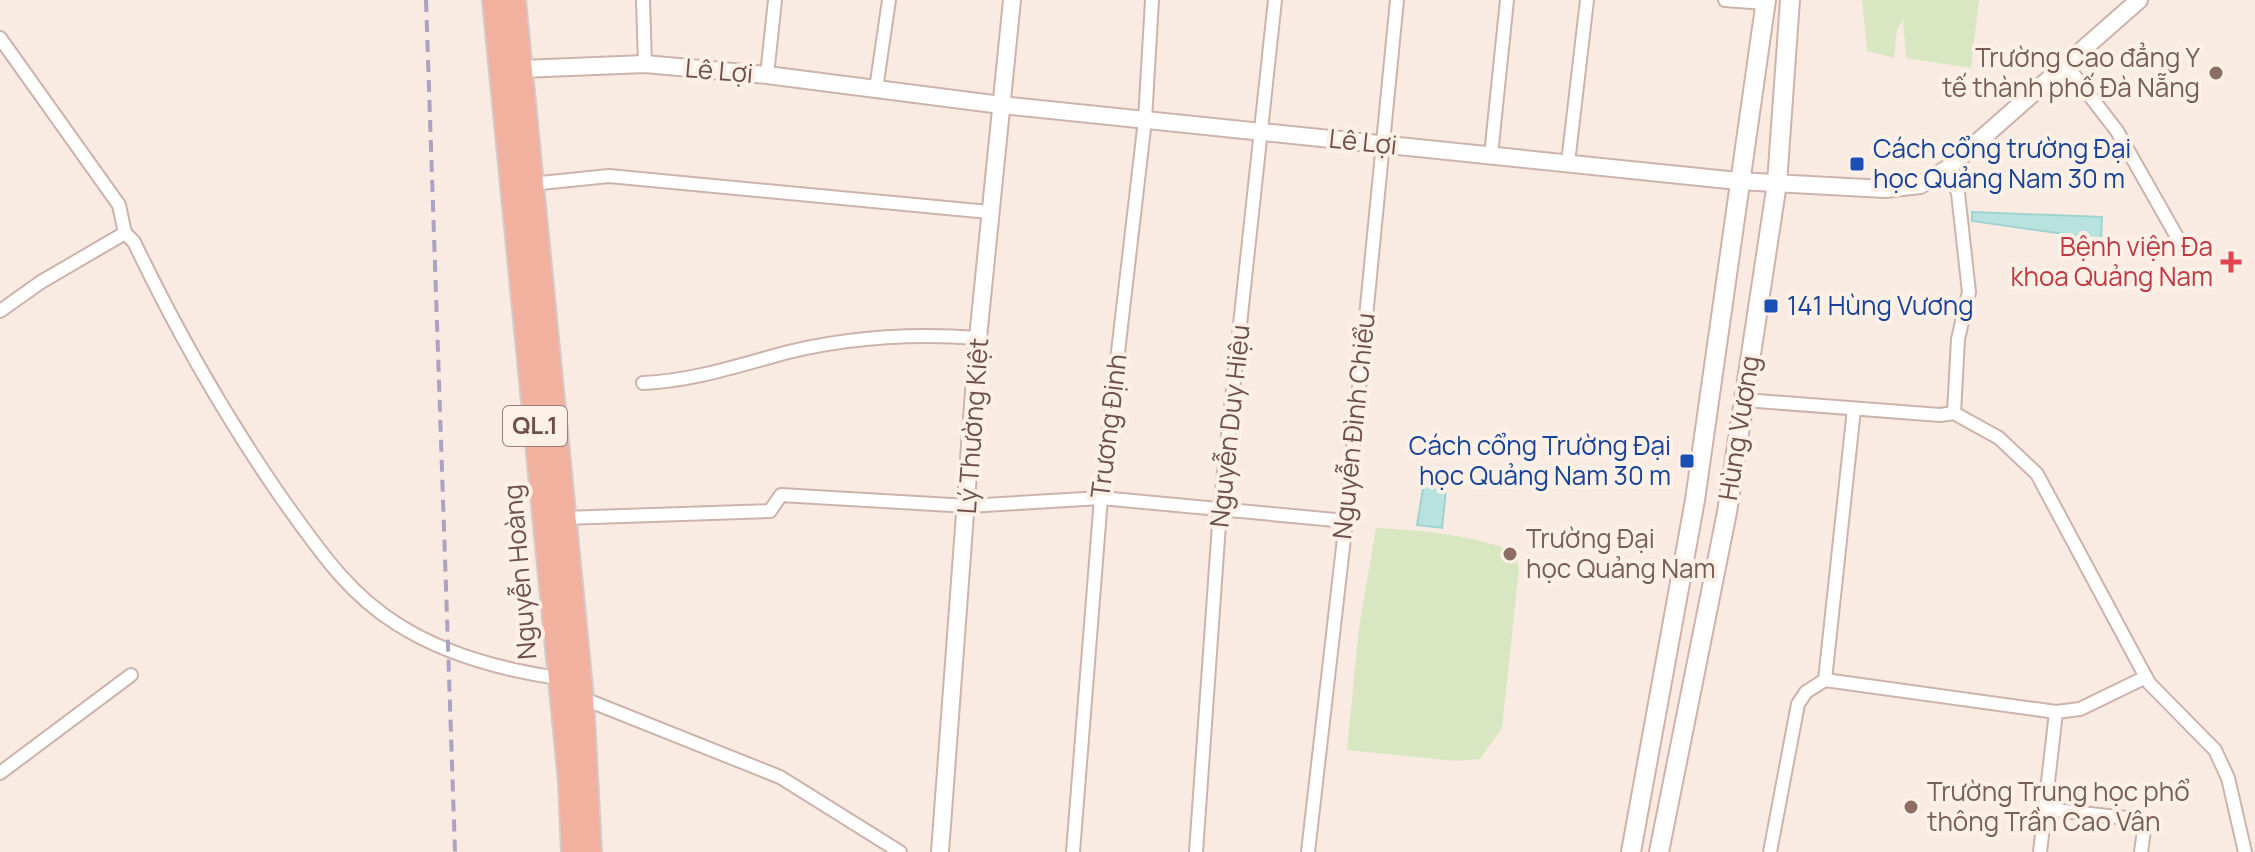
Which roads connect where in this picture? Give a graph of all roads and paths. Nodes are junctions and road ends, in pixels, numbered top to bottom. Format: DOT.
graph roads {
  1 [pos="494,0"];
  2 [pos="514,0"];
  3 [pos="643,0"];
  4 [pos="775,0"];
  5 [pos="889,0"];
  6 [pos="1012,0"];
  7 [pos="1152,0"];
  8 [pos="1275,0"];
  9 [pos="1397,0"];
  10 [pos="1507,0"];
  11 [pos="1587,0"];
  12 [pos="1725,0"];
  13 [pos="1790,0"];
  14 [pos="1766,2"];
  15 [pos="2130,3"];
  16 [pos="0,38"];
  17 [pos="645,64"];
  18 [pos="2067,66"];
  19 [pos="521,69"];
  20 [pos="767,75"];
  21 [pos="876,89"];
  22 [pos="1001,105"];
  23 [pos="1145,120"];
  24 [pos="1261,132"];
  25 [pos="1381,144"];
  26 [pos="1491,155"];
  27 [pos="1568,163"];
  28 [pos="1947,169"];
  29 [pos="1738,181"];
  30 [pos="1777,183"];
  31 [pos="531,184"];
  32 [pos="989,212"];
  33 [pos="125,233"];
  34 [pos="2181,244"];
  35 [pos="0,311"];
  36 [pos="978,338"];
  37 [pos="643,383"];
  38 [pos="541,387"];
  39 [pos="1744,400"];
  40 [pos="1854,409"];
  41 [pos="1954,413"];
  42 [pos="1101,498"];
  43 [pos="968,506"];
  44 [pos="1220,510"];
  45 [pos="563,518"];
  46 [pos="1346,521"];
  47 [pos="131,675"];
  48 [pos="2146,677"];
  49 [pos="558,678"];
  50 [pos="1825,680"];
  51 [pos="582,698"];
  52 [pos="2056,712"];
  53 [pos="0,773"];
  54 [pos="2045,809"];
  55 [pos="573,852"];
  56 [pos="590,852"];
  57 [pos="900,852"];
  58 [pos="940,852"];
  59 [pos="1073,852"];
  60 [pos="1196,852"];
  61 [pos="1308,852"];
  62 [pos="1631,852"];
  63 [pos="1659,852"];
  64 [pos="1770,852"];
  65 [pos="2040,852"];
  66 [pos="2141,852"];
  67 [pos="2245,852"];
  1 -- 38 [label="highway, Nguyễn Hoàng / QL.1"];
  2 -- 19 [label="highway, Nguyễn Hoàng / QL.1"];
  3 -- 17 [label="street"];
  4 -- 20 [label="street"];
  5 -- 21 [label="street"];
  6 -- 22 [label="street, Lý Thường Kiệt"];
  7 -- 23 [label="street, Trương Định"];
  8 -- 24 [label="street, Nguyễn Duy Hiệu"];
  9 -- 25 [label="street, Nguyễn Đình Chiểu"];
  10 -- 26 [label="street"];
  11 -- 27 [label="street"];
  12 -- 14 [label="street"];
  13 -- 30 [label="main road, Hùng Vương"];
  14 -- 29 [label="main road, Hùng Vương"];
  15 -- 18 [label="street, Lê Lợi"];
  16 -- 33 [label="street"];
  17 -- 19 [label="street, Lê Lợi"];
  17 -- 20 [label="street, Lê Lợi"];
  18 -- 28 [label="street, Lê Lợi"];
  18 -- 34 [label="street"];
  19 -- 31 [label="highway, Nguyễn Hoàng / QL.1"];
  20 -- 21 [label="street, Lê Lợi"];
  21 -- 22 [label="street, Lê Lợi"];
  22 -- 23 [label="street, Lê Lợi"];
  22 -- 32 [label="street, Lý Thường Kiệt"];
  23 -- 24 [label="street, Lê Lợi"];
  23 -- 42 [label="street, Trương Định"];
  24 -- 25 [label="street, Lê Lợi"];
  24 -- 44 [label="street, Nguyễn Duy Hiệu"];
  25 -- 26 [label="street, Lê Lợi"];
  25 -- 46 [label="street, Nguyễn Đình Chiểu"];
  26 -- 27 [label="street, Lê Lợi"];
  27 -- 29 [label="street, Lê Lợi"];
  28 -- 30 [label="street, Lê Lợi"];
  28 -- 41 [label="street"];
  29 -- 30 [label="street, Lê Lợi"];
  29 -- 62 [label="main road, Hùng Vương"];
  30 -- 39 [label="main road, Hùng Vương"];
  31 -- 32 [label="street"];
  31 -- 38 [label="highway, Nguyễn Hoàng / QL.1"];
  32 -- 36 [label="street, Lý Thường Kiệt"];
  33 -- 35 [label="street"];
  33 -- 49 [label="street"];
  36 -- 37 [label="street"];
  36 -- 43 [label="street, Lý Thường Kiệt"];
  38 -- 45 [label="highway, Nguyễn Hoàng / QL.1"];
  38 -- 49 [label="highway, Nguyễn Hoàng / QL.1"];
  39 -- 40 [label="street"];
  39 -- 63 [label="main road, Hùng Vương"];
  40 -- 41 [label="street"];
  40 -- 50 [label="street"];
  41 -- 48 [label="street"];
  42 -- 43 [label="street"];
  42 -- 44 [label="street"];
  42 -- 59 [label="street, Trương Định"];
  43 -- 45 [label="street"];
  43 -- 58 [label="street, Lý Thường Kiệt"];
  44 -- 46 [label="street"];
  44 -- 60 [label="street, Nguyễn Duy Hiệu"];
  45 -- 51 [label="highway, Nguyễn Hoàng / QL.1"];
  46 -- 61 [label="street, Nguyễn Đình Chiểu"];
  47 -- 53 [label="street"];
  48 -- 52 [label="street"];
  48 -- 67 [label="street"];
  49 -- 55 [label="highway, Nguyễn Hoàng / QL.1"];
  50 -- 52 [label="street"];
  50 -- 64 [label="street"];
  51 -- 56 [label="highway, Nguyễn Hoàng / QL.1"];
  51 -- 57 [label="street"];
  52 -- 54 [label="street"];
  54 -- 65 [label="street"];
  54 -- 66 [label="street"];
}
